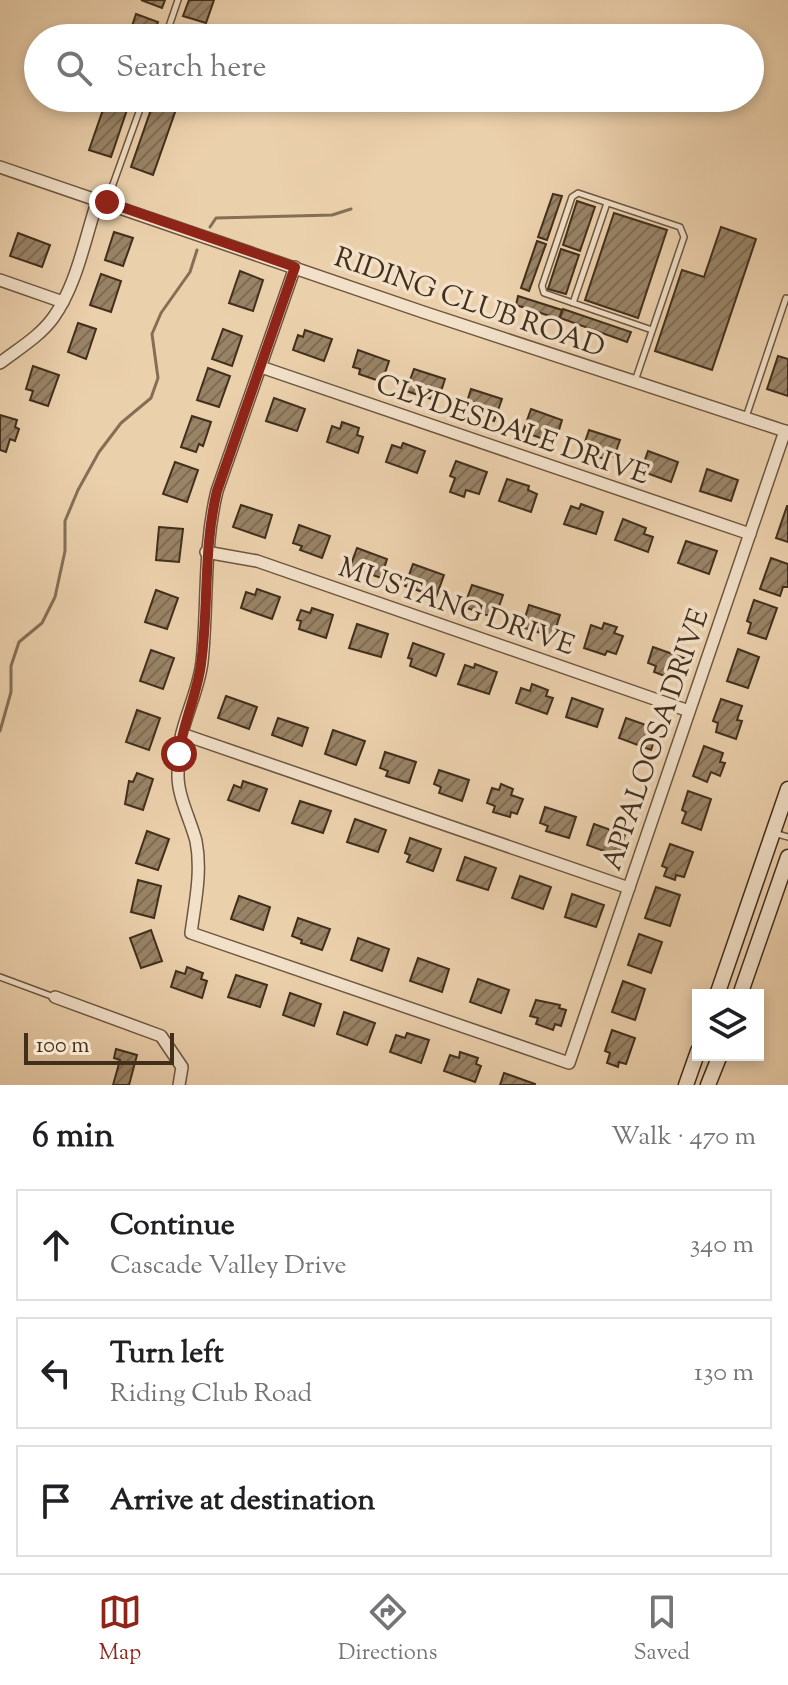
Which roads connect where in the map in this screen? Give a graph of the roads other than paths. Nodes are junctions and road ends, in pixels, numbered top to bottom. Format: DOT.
graph roads {
  1 [pos="178,0"];
  2 [pos="170,24"];
  3 [pos="138,112"];
  4 [pos="0,167"];
  5 [pos="102,201"];
  6 [pos="607,203"];
  7 [pos="295,267"];
  8 [pos="0,280"];
  9 [pos="786,298"];
  10 [pos="63,302"];
  11 [pos="573,303"];
  12 [pos="652,330"];
  13 [pos="0,363"];
  14 [pos="261,367"];
  15 [pos="635,381"];
  16 [pos="746,418"];
  17 [pos="786,431"];
  18 [pos="750,534"];
  19 [pos="206,552"];
  20 [pos="689,711"];
  21 [pos="182,734"];
  22 [pos="788,789"];
  23 [pos="780,835"];
  24 [pos="788,857"];
  25 [pos="629,888"];
  26 [pos="0,977"];
  27 [pos="719,989"];
  28 [pos="742,989"];
  29 [pos="55,997"];
  30 [pos="694,1061"];
  31 [pos="718,1061"];
  32 [pos="179,1085"];
  33 [pos="686,1085"];
  34 [pos="708,1085"];
  1 -- 2 [label="lane"];
  3 -- 5 [label="lane"];
  4 -- 5 [label="street, RIDING CLUB ROAD"];
  5 -- 7 [label="street, RIDING CLUB ROAD"];
  5 -- 10 [label="street"];
  6 -- 11 [label="lane"];
  6 -- 11 [label="lane"];
  6 -- 12 [label="lane"];
  7 -- 14 [label="street"];
  7 -- 15 [label="street, RIDING CLUB ROAD"];
  8 -- 10 [label="street"];
  9 -- 16 [label="lane"];
  10 -- 13 [label="street"];
  11 -- 12 [label="lane"];
  12 -- 15 [label="lane"];
  14 -- 18 [label="street, CLYDESDALE DRIVE"];
  14 -- 19 [label="street"];
  15 -- 16 [label="street, RIDING CLUB ROAD"];
  16 -- 17 [label="street, RIDING CLUB ROAD"];
  17 -- 18 [label="street, APPALOOSA DRIVE"];
  18 -- 20 [label="street, APPALOOSA DRIVE"];
  19 -- 20 [label="street, MUSTANG DRIVE"];
  19 -- 21 [label="street"];
  20 -- 25 [label="street, APPALOOSA DRIVE"];
  21 -- 25 [label="street"];
  21 -- 25 [label="street, APPALOOSA DRIVE"];
  22 -- 23 [label="main road"];
  23 -- 27 [label="main road"];
  24 -- 28 [label="main road"];
  26 -- 29 [label="lane"];
  29 -- 32 [label="street"];
  30 -- 33 [label="main road"];
  31 -- 34 [label="main road"];
}
